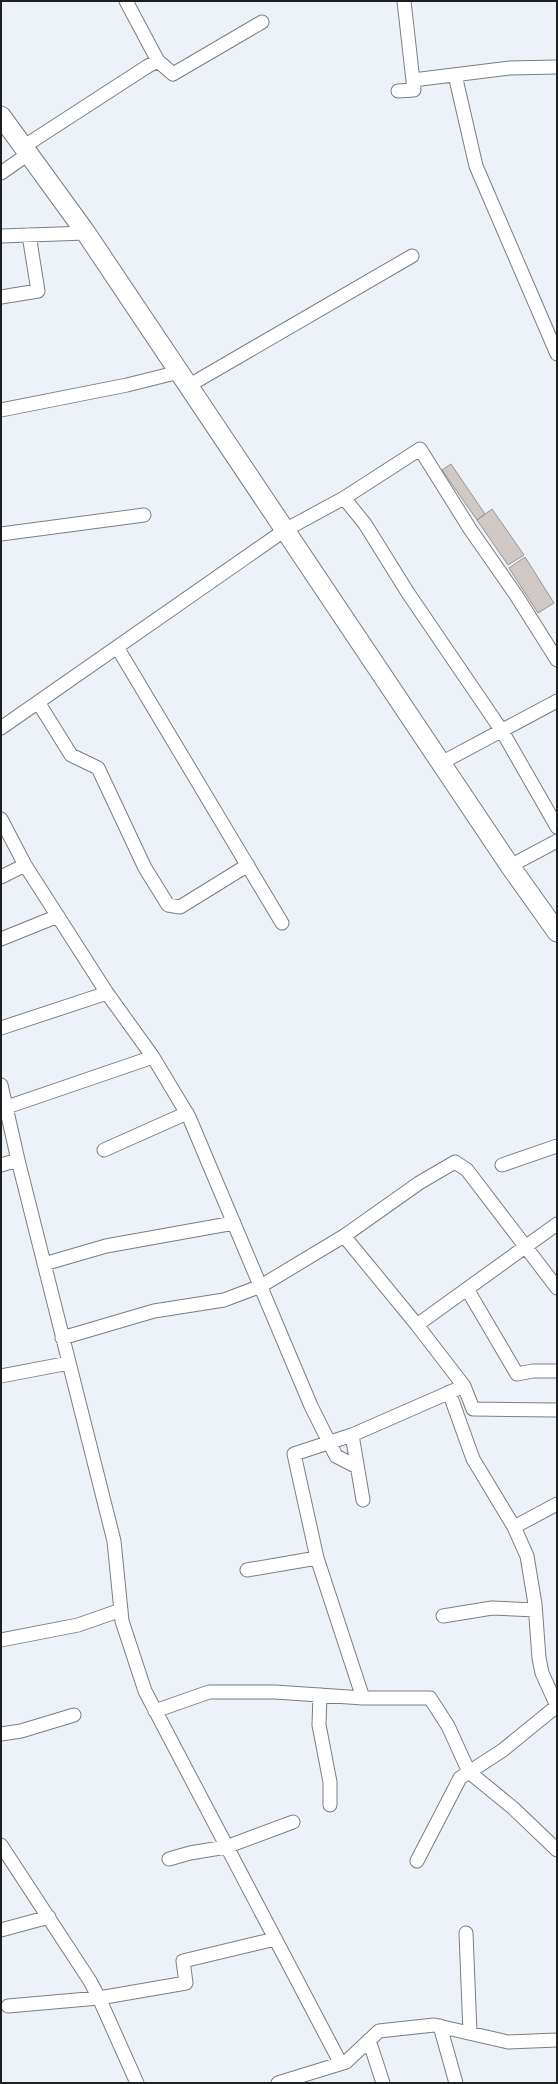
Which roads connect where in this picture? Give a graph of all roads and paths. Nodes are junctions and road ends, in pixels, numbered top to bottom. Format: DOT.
graph roads {
  1 [pos="126,1"];
  2 [pos="404,1"];
  3 [pos="262,22"];
  4 [pos="158,61"];
  5 [pos="557,67"];
  6 [pos="455,75"];
  7 [pos="413,80"];
  8 [pos="398,92"];
  9 [pos="1,116"];
  10 [pos="26,151"];
  11 [pos="1,172"];
  12 [pos="86,233"];
  13 [pos="29,235"];
  14 [pos="1,236"];
  15 [pos="412,256"];
  16 [pos="1,297"];
  17 [pos="557,354"];
  18 [pos="183,379"];
  19 [pos="1,410"];
  20 [pos="344,498"];
  21 [pos="144,515"];
  22 [pos="285,530"];
  23 [pos="1,534"];
  24 [pos="118,647"];
  25 [pos="557,660"];
  26 [pos="557,701"];
  27 [pos="38,702"];
  28 [pos="1,728"];
  29 [pos="502,731"];
  30 [pos="441,763"];
  31 [pos="1,819"];
  32 [pos="557,827"];
  33 [pos="557,840"];
  34 [pos="248,864"];
  35 [pos="25,865"];
  36 [pos="510,866"];
  37 [pos="1,877"];
  38 [pos="58,916"];
  39 [pos="282,923"];
  40 [pos="557,932"];
  41 [pos="1,939"];
  42 [pos="107,993"];
  43 [pos="1,1028"];
  44 [pos="153,1057"];
  45 [pos="1,1085"];
  46 [pos="4,1108"];
  47 [pos="187,1113"];
  48 [pos="557,1146"];
  49 [pos="104,1150"];
  50 [pos="18,1160"];
  51 [pos="1,1165"];
  52 [pos="502,1165"];
  53 [pos="234,1223"];
  54 [pos="557,1224"];
  55 [pos="344,1236"];
  56 [pos="524,1248"];
  57 [pos="44,1264"];
  58 [pos="260,1286"];
  59 [pos="557,1288"];
  60 [pos="467,1289"];
  61 [pos="417,1325"];
  62 [pos="62,1338"];
  63 [pos="69,1363"];
  64 [pos="557,1370"];
  65 [pos="1,1376"];
  66 [pos="464,1386"];
  67 [pos="449,1392"];
  68 [pos="557,1410"];
  69 [pos="352,1436"];
  70 [pos="329,1442"];
  71 [pos="357,1467"];
  72 [pos="363,1500"];
  73 [pos="557,1504"];
  74 [pos="514,1527"];
  75 [pos="316,1558"];
  76 [pos="247,1570"];
  77 [pos="121,1610"];
  78 [pos="535,1610"];
  79 [pos="443,1616"];
  80 [pos="1,1640"];
  81 [pos="320,1695"];
  82 [pos="363,1698"];
  83 [pos="557,1706"];
  84 [pos="155,1712"];
  85 [pos="74,1715"];
  86 [pos="1,1734"];
  87 [pos="469,1772"];
  88 [pos="330,1805"];
  89 [pos="293,1822"];
  90 [pos="1,1845"];
  91 [pos="226,1847"];
  92 [pos="557,1850"];
  93 [pos="168,1859"];
  94 [pos="418,1862"];
  95 [pos="49,1917"];
  96 [pos="1,1930"];
  97 [pos="466,1933"];
  98 [pos="275,1939"];
  99 [pos="100,1998"];
  100 [pos="8,2006"];
  101 [pos="440,2026"];
  102 [pos="470,2033"];
  103 [pos="369,2040"];
  104 [pos="557,2040"];
  105 [pos="340,2062"];
  106 [pos="137,2083"];
  107 [pos="278,2083"];
  108 [pos="383,2083"];
  109 [pos="456,2083"];
  1 -- 4 [label="street"];
  2 -- 7 [label="street"];
  3 -- 4 [label="street"];
  4 -- 10 [label="street"];
  5 -- 6 [label="street"];
  6 -- 7 [label="street"];
  6 -- 17 [label="street"];
  7 -- 8 [label="street"];
  9 -- 10 [label="street"];
  10 -- 11 [label="street"];
  10 -- 12 [label="street"];
  12 -- 13 [label="street"];
  12 -- 18 [label="street"];
  13 -- 14 [label="street"];
  13 -- 16 [label="street"];
  15 -- 18 [label="street"];
  18 -- 19 [label="street"];
  18 -- 22 [label="street"];
  20 -- 22 [label="street"];
  20 -- 25 [label="street"];
  20 -- 29 [label="street"];
  21 -- 23 [label="street"];
  22 -- 24 [label="street"];
  22 -- 30 [label="street"];
  24 -- 27 [label="street"];
  24 -- 34 [label="street"];
  26 -- 29 [label="street"];
  27 -- 28 [label="street"];
  27 -- 34 [label="street"];
  29 -- 30 [label="street"];
  29 -- 32 [label="street"];
  30 -- 36 [label="street"];
  31 -- 35 [label="street"];
  33 -- 36 [label="street"];
  34 -- 39 [label="street"];
  35 -- 37 [label="street"];
  35 -- 38 [label="street"];
  36 -- 40 [label="street"];
  38 -- 41 [label="street"];
  38 -- 42 [label="street"];
  42 -- 43 [label="street"];
  42 -- 44 [label="street"];
  44 -- 46 [label="street"];
  44 -- 47 [label="street"];
  45 -- 46 [label="street"];
  46 -- 50 [label="street"];
  47 -- 49 [label="street"];
  47 -- 53 [label="street"];
  48 -- 52 [label="street"];
  50 -- 51 [label="street"];
  50 -- 57 [label="street"];
  53 -- 57 [label="street"];
  53 -- 58 [label="street"];
  54 -- 56 [label="street"];
  55 -- 56 [label="street"];
  55 -- 58 [label="street"];
  55 -- 61 [label="street"];
  56 -- 59 [label="street"];
  56 -- 60 [label="street"];
  57 -- 62 [label="street"];
  58 -- 62 [label="street"];
  58 -- 70 [label="street"];
  60 -- 61 [label="street"];
  60 -- 64 [label="street"];
  61 -- 66 [label="street"];
  62 -- 63 [label="street"];
  63 -- 65 [label="street"];
  63 -- 77 [label="street"];
  66 -- 67 [label="street"];
  66 -- 68 [label="street"];
  67 -- 69 [label="street"];
  67 -- 74 [label="street"];
  69 -- 70 [label="street"];
  69 -- 71 [label="street"];
  70 -- 71 [label="street"];
  70 -- 75 [label="street"];
  71 -- 72 [label="street"];
  73 -- 74 [label="street"];
  74 -- 78 [label="street"];
  75 -- 76 [label="street"];
  75 -- 82 [label="street"];
  77 -- 80 [label="street"];
  77 -- 84 [label="street"];
  78 -- 79 [label="street"];
  78 -- 83 [label="street"];
  81 -- 82 [label="street"];
  81 -- 84 [label="street"];
  81 -- 88 [label="street"];
  82 -- 87 [label="street"];
  83 -- 87 [label="street"];
  84 -- 91 [label="street"];
  85 -- 86 [label="street"];
  87 -- 92 [label="street"];
  87 -- 94 [label="street"];
  89 -- 91 [label="street"];
  90 -- 95 [label="street"];
  91 -- 93 [label="street"];
  91 -- 98 [label="street"];
  95 -- 96 [label="street"];
  95 -- 99 [label="street"];
  97 -- 102 [label="street"];
  98 -- 99 [label="street"];
  98 -- 105 [label="street"];
  99 -- 100 [label="street"];
  99 -- 106 [label="street"];
  101 -- 102 [label="street"];
  101 -- 103 [label="street"];
  101 -- 109 [label="street"];
  102 -- 104 [label="street"];
  103 -- 105 [label="street"];
  103 -- 108 [label="street"];
  105 -- 107 [label="street"];
}
